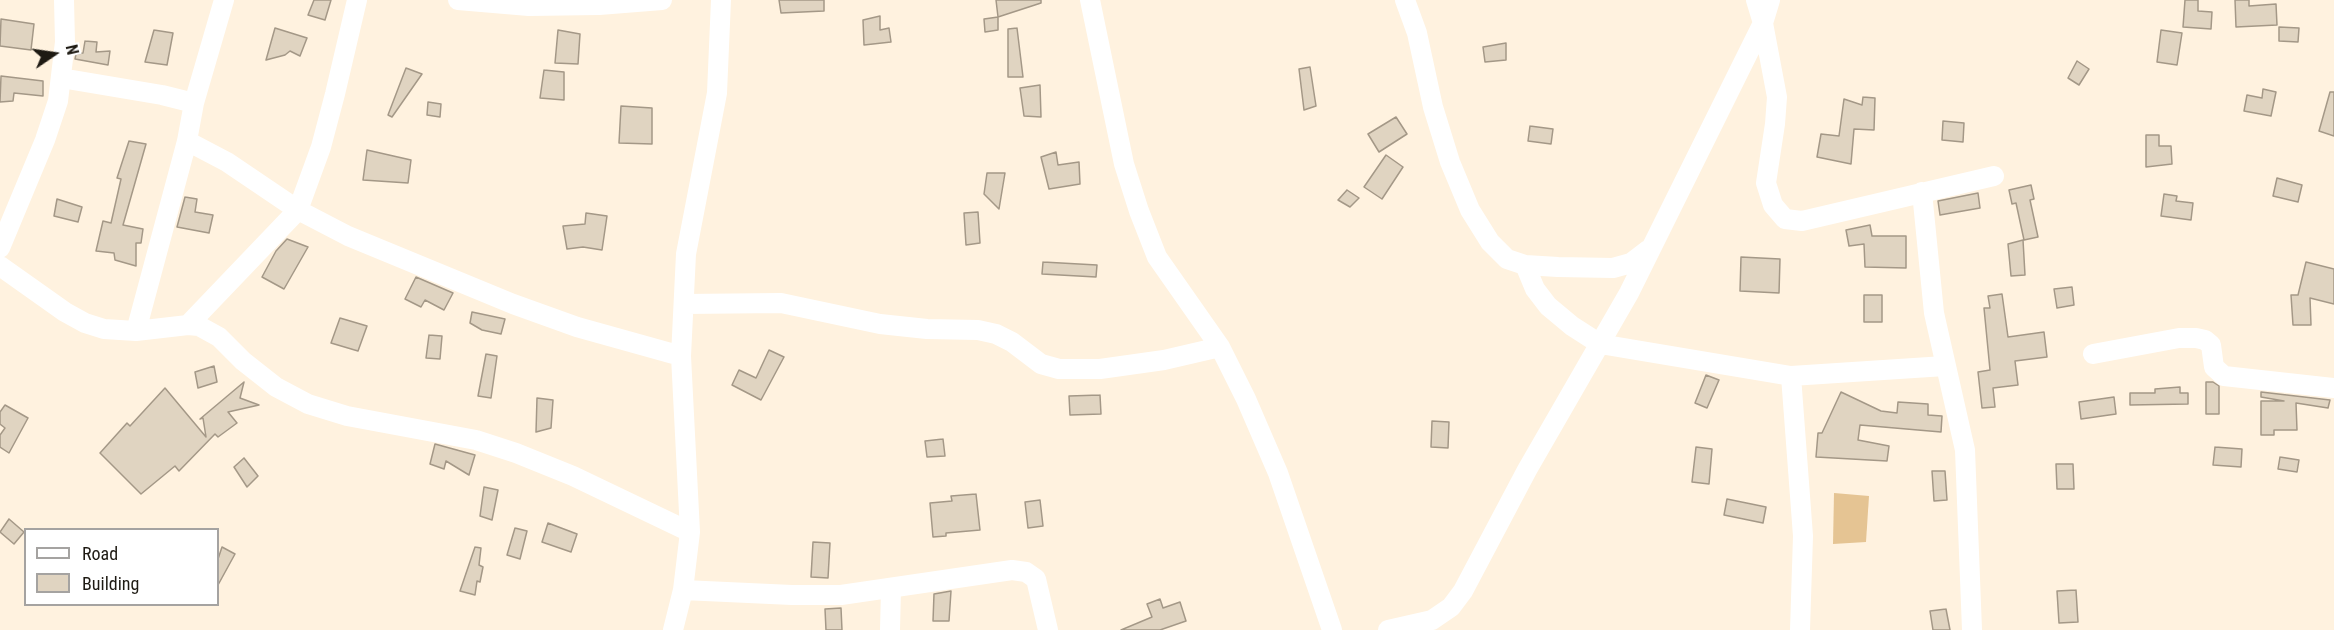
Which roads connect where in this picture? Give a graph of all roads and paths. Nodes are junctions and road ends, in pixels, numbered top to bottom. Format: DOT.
graph roads {
  1 [pos="64,0"];
  2 [pos="224,0"];
  3 [pos="357,0"];
  4 [pos="458,0"];
  5 [pos="662,0"];
  6 [pos="721,0"];
  7 [pos="1090,0"];
  8 [pos="1405,0"];
  9 [pos="1756,0"];
  10 [pos="1770,0"];
  11 [pos="1763,23"];
  12 [pos="61,78"];
  13 [pos="194,103"];
  14 [pos="186,141"];
  15 [pos="1994,176"];
  16 [pos="1922,192"];
  17 [pos="298,210"];
  18 [pos="0,248"];
  19 [pos="1650,249"];
  20 [pos="1525,265"];
  21 [pos="0,266"];
  22 [pos="684,304"];
  23 [pos="188,325"];
  24 [pos="136,331"];
  25 [pos="1600,344"];
  26 [pos="1220,347"];
  27 [pos="2093,354"];
  28 [pos="681,356"];
  29 [pos="1945,366"];
  30 [pos="1791,376"];
  31 [pos="2334,388"];
  32 [pos="690,532"];
  33 [pos="891,589"];
  34 [pos="683,590"];
  35 [pos="673,630"];
  36 [pos="890,630"];
  37 [pos="1048,630"];
  38 [pos="1332,630"];
  39 [pos="1388,630"];
  40 [pos="1800,630"];
  41 [pos="1972,630"];
  1 -- 12 [label="street"];
  2 -- 13 [label="street"];
  3 -- 17 [label="street"];
  4 -- 5 [label="street"];
  6 -- 22 [label="street"];
  7 -- 26 [label="street"];
  8 -- 20 [label="street"];
  9 -- 11 [label="street"];
  10 -- 11 [label="street"];
  11 -- 16 [label="street"];
  11 -- 19 [label="street"];
  12 -- 13 [label="street"];
  12 -- 18 [label="street"];
  13 -- 14 [label="street"];
  14 -- 17 [label="street"];
  14 -- 24 [label="street"];
  15 -- 16 [label="street"];
  16 -- 29 [label="street"];
  17 -- 23 [label="street"];
  17 -- 28 [label="street"];
  19 -- 20 [label="street"];
  19 -- 25 [label="street"];
  20 -- 25 [label="street"];
  21 -- 24 [label="street"];
  22 -- 26 [label="street"];
  22 -- 28 [label="street"];
  23 -- 24 [label="street"];
  23 -- 32 [label="street"];
  25 -- 30 [label="street"];
  25 -- 39 [label="street"];
  26 -- 38 [label="street"];
  27 -- 31 [label="street"];
  28 -- 32 [label="street"];
  29 -- 30 [label="street"];
  29 -- 41 [label="street"];
  30 -- 40 [label="street"];
  32 -- 34 [label="street"];
  33 -- 34 [label="street"];
  33 -- 36 [label="street"];
  33 -- 37 [label="street"];
  34 -- 35 [label="street"];
}
